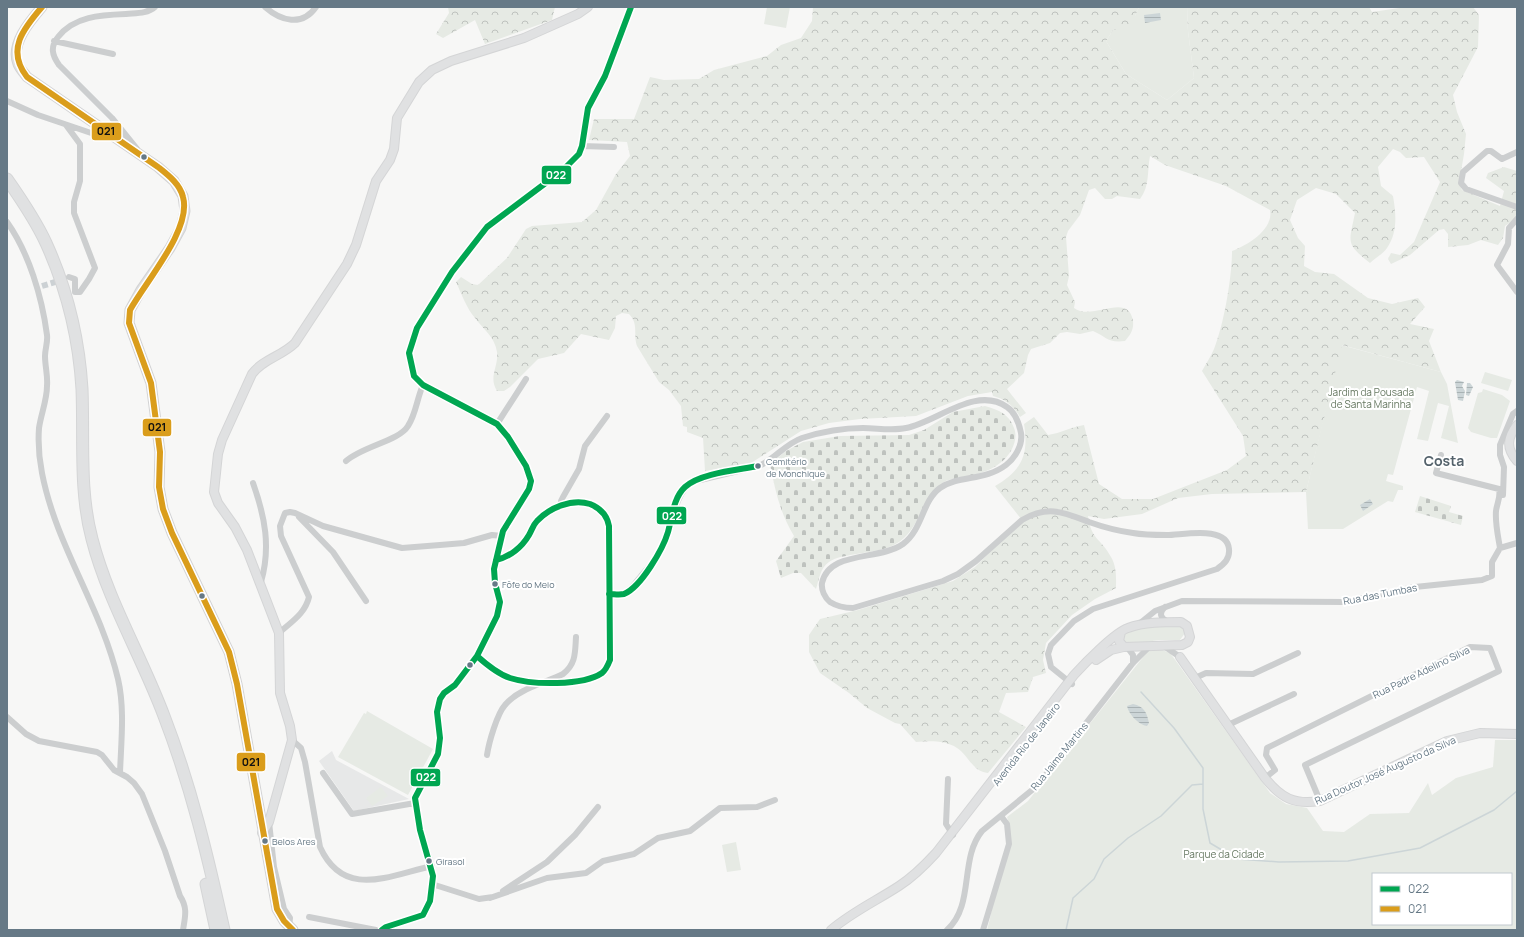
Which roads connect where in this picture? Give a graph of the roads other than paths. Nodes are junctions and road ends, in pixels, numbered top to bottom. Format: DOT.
graph roads {
  1 [pos="42,7"];
  2 [pos="155,7"];
  3 [pos="265,7"];
  4 [pos="316,7"];
  5 [pos="588,7"];
  6 [pos="631,7"];
  7 [pos="54,42"];
  8 [pos="113,54"];
  9 [pos="7,101"];
  10 [pos="66,125"];
  11 [pos="106,132"];
  12 [pos="582,146"];
  13 [pos="614,147"];
  14 [pos="1517,152"];
  15 [pos="137,153"];
  16 [pos="7,179"];
  17 [pos="7,186"];
  18 [pos="1517,207"];
  19 [pos="1517,219"];
  20 [pos="7,222"];
  21 [pos="69,277"];
  22 [pos="1517,292"];
  23 [pos="526,378"];
  24 [pos="423,385"];
  25 [pos="1517,411"];
  26 [pos="607,416"];
  27 [pos="497,424"];
  28 [pos="1517,425"];
  29 [pos="1441,455"];
  30 [pos="346,460"];
  31 [pos="1517,461"];
  32 [pos="253,483"];
  33 [pos="1498,503"];
  34 [pos="562,505"];
  35 [pos="295,513"];
  36 [pos="502,536"];
  37 [pos="1517,543"];
  38 [pos="1500,548"];
  39 [pos="496,560"];
  40 [pos="260,582"];
  41 [pos="609,594"];
  42 [pos="366,601"];
  43 [pos="1165,607"];
  44 [pos="1168,622"];
  45 [pos="1137,625"];
  46 [pos="1121,632"];
  47 [pos="279,633"];
  48 [pos="576,637"];
  49 [pos="1160,644"];
  50 [pos="1151,645"];
  51 [pos="1182,645"];
  52 [pos="1125,647"];
  53 [pos="1298,653"];
  54 [pos="477,656"];
  55 [pos="1180,657"];
  56 [pos="1133,663"];
  57 [pos="1195,678"];
  58 [pos="547,682"];
  59 [pos="1070,683"];
  60 [pos="1294,694"];
  61 [pos="7,717"];
  62 [pos="1228,725"];
  63 [pos="1517,734"];
  64 [pos="292,740"];
  65 [pos="487,755"];
  66 [pos="120,773"];
  67 [pos="323,773"];
  68 [pos="1265,778"];
  69 [pos="948,779"];
  70 [pos="775,800"];
  71 [pos="1320,801"];
  72 [pos="415,804"];
  73 [pos="598,807"];
  74 [pos="264,816"];
  75 [pos="1001,816"];
  76 [pos="952,834"];
  77 [pos="432,866"];
  78 [pos="435,885"];
  79 [pos="490,898"];
  80 [pos="309,917"];
  81 [pos="291,928"];
  82 [pos="183,930"];
  83 [pos="216,930"];
  84 [pos="224,930"];
  85 [pos="376,930"];
  86 [pos="382,930"];
  87 [pos="831,930"];
  88 [pos="947,930"];
  89 [pos="982,930"];
  1 -- 11 [label="main road"];
  2 -- 7 [label="street"];
  3 -- 4 [label="street"];
  5 -- 40 [label="street"];
  6 -- 12 [label="street"];
  7 -- 8 [label="street"];
  7 -- 15 [label="street"];
  9 -- 10 [label="street"];
  10 -- 11 [label="street"];
  10 -- 21 [label="street"];
  11 -- 15 [label="main road"];
  12 -- 13 [label="street"];
  12 -- 24 [label="street"];
  14 -- 18 [label="street"];
  15 -- 74 [label="main road"];
  16 -- 84 [label="highway"];
  17 -- 83 [label="highway"];
  19 -- 22 [label="street"];
  20 -- 66 [label="street"];
  23 -- 27 [label="street"];
  24 -- 27 [label="street"];
  24 -- 30 [label="street"];
  25 -- 33 [label="street"];
  26 -- 34 [label="street"];
  27 -- 36 [label="street"];
  28 -- 31 [label="street"];
  29 -- 33 [label="street"];
  32 -- 40 [label="street"];
  33 -- 38 [label="street"];
  34 -- 39 [label="street"];
  34 -- 41 [label="street"];
  35 -- 36 [label="street"];
  35 -- 42 [label="street"];
  35 -- 47 [label="street"];
  36 -- 39 [label="street"];
  37 -- 38 [label="street"];
  38 -- 43 [label="street, Rua das Tumbas"];
  39 -- 54 [label="street"];
  40 -- 47 [label="street"];
  41 -- 58 [label="street"];
  41 -- 59 [label="street"];
  43 -- 44 [label="street"];
  43 -- 45 [label="street"];
  44 -- 45 [label="street"];
  44 -- 51 [label="street"];
  45 -- 46 [label="street"];
  46 -- 52 [label="street"];
  46 -- 59 [label="street"];
  47 -- 64 [label="street"];
  48 -- 58 [label="street"];
  49 -- 50 [label="street, Avenida Rio de Janeiro"];
  49 -- 51 [label="street, Avenida Rio de Janeiro"];
  49 -- 55 [label="street"];
  50 -- 52 [label="street, Avenida Rio de Janeiro"];
  50 -- 56 [label="street, Rua Jaime Martins"];
  51 -- 55 [label="street"];
  52 -- 56 [label="street"];
  52 -- 59 [label="street, Avenida Rio de Janeiro"];
  53 -- 57 [label="street"];
  54 -- 58 [label="street"];
  54 -- 72 [label="street"];
  55 -- 57 [label="street, Rua Doutor José Augusto da Silva"];
  56 -- 75 [label="street, Rua Jaime Martins"];
  57 -- 62 [label="street, Rua Doutor José Augusto da Silva"];
  58 -- 65 [label="street"];
  59 -- 76 [label="street, Avenida Rio de Janeiro"];
  60 -- 62 [label="street"];
  61 -- 66 [label="street"];
  62 -- 68 [label="street, Rua Doutor José Augusto da Silva"];
  63 -- 71 [label="street, Rua Doutor José Augusto da Silva"];
  64 -- 74 [label="street"];
  64 -- 77 [label="street"];
  66 -- 82 [label="street"];
  67 -- 72 [label="street"];
  68 -- 71 [label="street, Rua Doutor José Augusto da Silva"];
  68 -- 71 [label="street, Rua Padre Adelino Silva"];
  69 -- 76 [label="street"];
  70 -- 79 [label="street"];
  72 -- 77 [label="street"];
  73 -- 79 [label="street"];
  74 -- 81 [label="street"];
  74 -- 81 [label="main road"];
  75 -- 88 [label="street, Rua Jaime Martins"];
  75 -- 89 [label="street"];
  76 -- 87 [label="street, Avenida Rio de Janeiro"];
  77 -- 78 [label="street"];
  78 -- 79 [label="street"];
  78 -- 86 [label="street"];
  80 -- 85 [label="street"];
}
